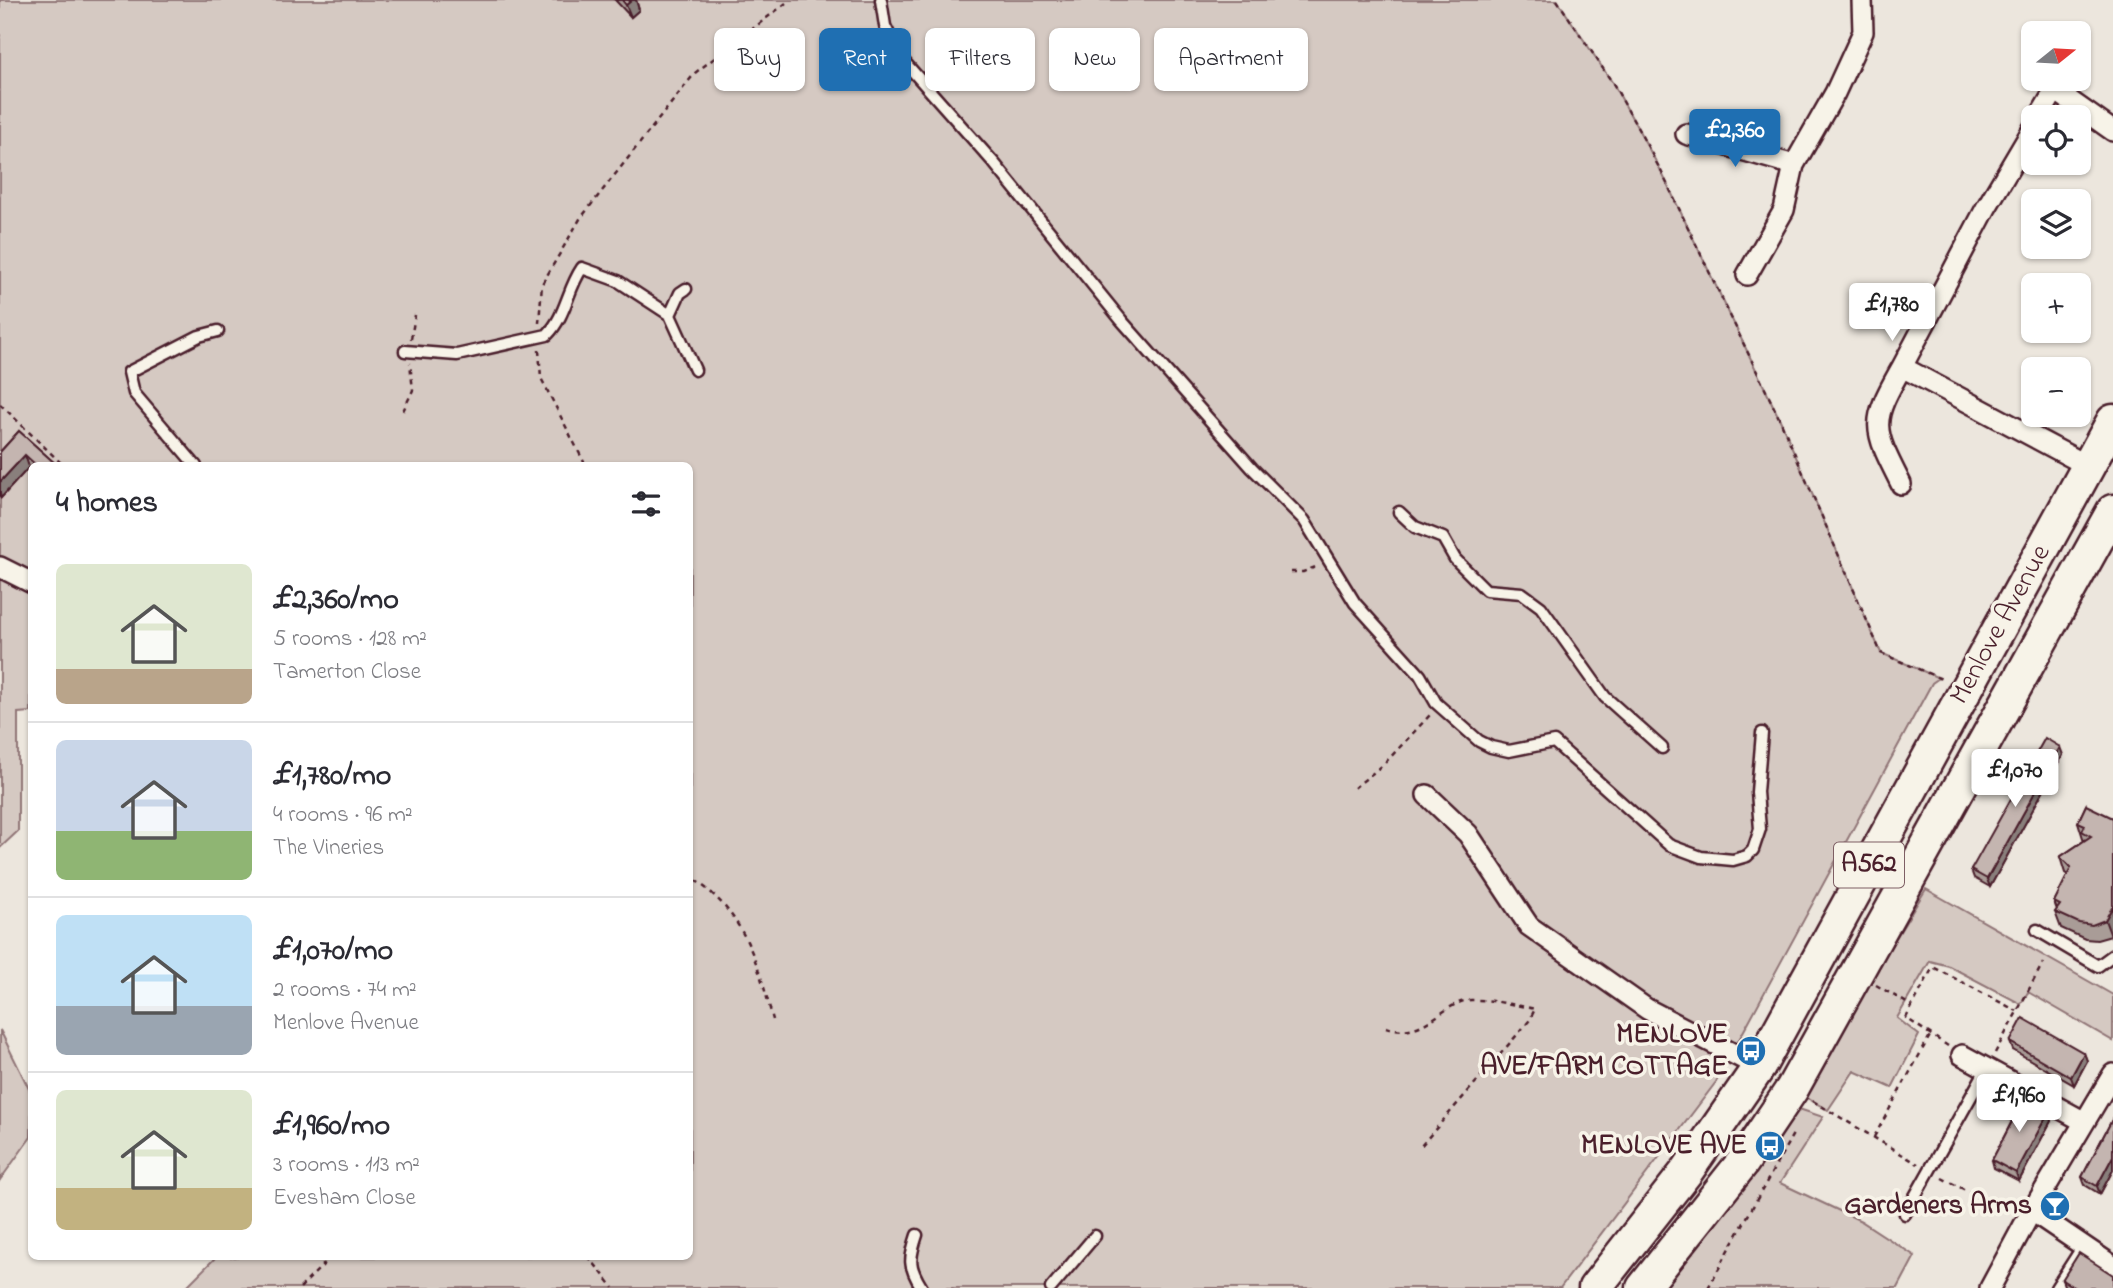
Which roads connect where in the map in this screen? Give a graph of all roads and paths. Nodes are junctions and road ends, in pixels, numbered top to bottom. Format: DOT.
graph roads {
  1 [pos="790,0"];
  2 [pos="881,0"];
  3 [pos="1557,0"];
  4 [pos="1862,0"];
  5 [pos="2046,105"];
  6 [pos="2076,105"];
  7 [pos="2091,115"];
  8 [pos="2113,131"];
  9 [pos="1686,134"];
  10 [pos="2021,149"];
  11 [pos="1794,165"];
  12 [pos="1747,275"];
  13 [pos="686,289"];
  14 [pos="670,315"];
  15 [pos="218,331"];
  16 [pos="538,338"];
  17 [pos="405,351"];
  18 [pos="1902,367"];
  19 [pos="695,370"];
  20 [pos="0,404"];
  21 [pos="2113,421"];
  22 [pos="60,462"];
  23 [pos="193,462"];
  24 [pos="584,462"];
  25 [pos="2088,466"];
  26 [pos="1901,484"];
  27 [pos="2113,511"];
  28 [pos="1399,512"];
  29 [pos="1328,562"];
  30 [pos="0,567"];
  31 [pos="1291,572"];
  32 [pos="28,581"];
  33 [pos="1948,682"];
  34 [pos="1440,706"];
  35 [pos="1762,733"];
  36 [pos="1662,748"];
  37 [pos="1354,788"];
  38 [pos="1427,795"];
  39 [pos="695,880"];
  40 [pos="2037,930"];
  41 [pos="2113,955"];
  42 [pos="2043,963"];
  43 [pos="1857,974"];
  44 [pos="1912,1006"];
  45 [pos="2017,1011"];
  46 [pos="773,1020"];
  47 [pos="1386,1027"];
  48 [pos="1931,1034"];
  49 [pos="1962,1055"];
  50 [pos="1759,1067"];
  51 [pos="1987,1068"];
  52 [pos="2113,1074"];
  53 [pos="1792,1089"];
  54 [pos="2083,1121"];
  55 [pos="1798,1125"];
  56 [pos="1874,1137"];
  57 [pos="1420,1147"];
  58 [pos="1930,1171"];
  59 [pos="1905,1214"];
  60 [pos="2029,1216"];
  61 [pos="917,1235"];
  62 [pos="1095,1236"];
  63 [pos="2083,1246"];
  64 [pos="328,1260"];
  65 [pos="591,1260"];
  66 [pos="2113,1266"];
  67 [pos="300,1288"];
  68 [pos="614,1288"];
  69 [pos="922,1288"];
  70 [pos="1051,1288"];
  71 [pos="1595,1288"];
  72 [pos="1643,1288"];
  73 [pos="1707,1288"];
  74 [pos="1990,1288"];
  75 [pos="2056,1288"];
  1 -- 16 [label="path"];
  2 -- 29 [label="lane"];
  3 -- 33 [label="path"];
  4 -- 11 [label="street"];
  5 -- 6 [label="street"];
  7 -- 8 [label="street"];
  9 -- 11 [label="street"];
  10 -- 18 [label="street"];
  11 -- 12 [label="street"];
  13 -- 14 [label="lane"];
  14 -- 16 [label="lane"];
  14 -- 19 [label="lane"];
  15 -- 23 [label="lane"];
  16 -- 17 [label="lane"];
  16 -- 24 [label="path"];
  18 -- 25 [label="street"];
  18 -- 26 [label="street"];
  20 -- 22 [label="path"];
  21 -- 25 [label="highway, Menlove Avenue / A562"];
  25 -- 50 [label="highway, Menlove Avenue / A562"];
  27 -- 43 [label="highway, Menlove Avenue / A562"];
  28 -- 36 [label="lane"];
  29 -- 31 [label="path"];
  29 -- 34 [label="lane"];
  30 -- 32 [label="street"];
  34 -- 35 [label="lane"];
  34 -- 37 [label="path"];
  38 -- 50 [label="street"];
  39 -- 46 [label="path"];
  40 -- 41 [label="lane"];
  42 -- 45 [label="path"];
  43 -- 44 [label="path"];
  43 -- 53 [label="highway, Menlove Avenue / A562"];
  44 -- 45 [label="path"];
  44 -- 48 [label="path"];
  45 -- 51 [label="path"];
  47 -- 57 [label="path"];
  48 -- 49 [label="path"];
  48 -- 56 [label="path"];
  49 -- 51 [label="street"];
  50 -- 53 [label="highway"];
  50 -- 71 [label="highway, Menlove Avenue / A562"];
  51 -- 54 [label="street"];
  51 -- 58 [label="lane"];
  52 -- 54 [label="street"];
  53 -- 56 [label="path"];
  53 -- 72 [label="highway, Menlove Avenue / A562"];
  54 -- 60 [label="street"];
  55 -- 73 [label="path"];
  56 -- 58 [label="path"];
  58 -- 59 [label="lane"];
  58 -- 60 [label="path"];
  60 -- 63 [label="street"];
  60 -- 74 [label="street"];
  61 -- 69 [label="lane"];
  62 -- 70 [label="lane"];
  63 -- 66 [label="street"];
  63 -- 75 [label="lane"];
  64 -- 67 [label="path"];
  65 -- 68 [label="path"];
}
